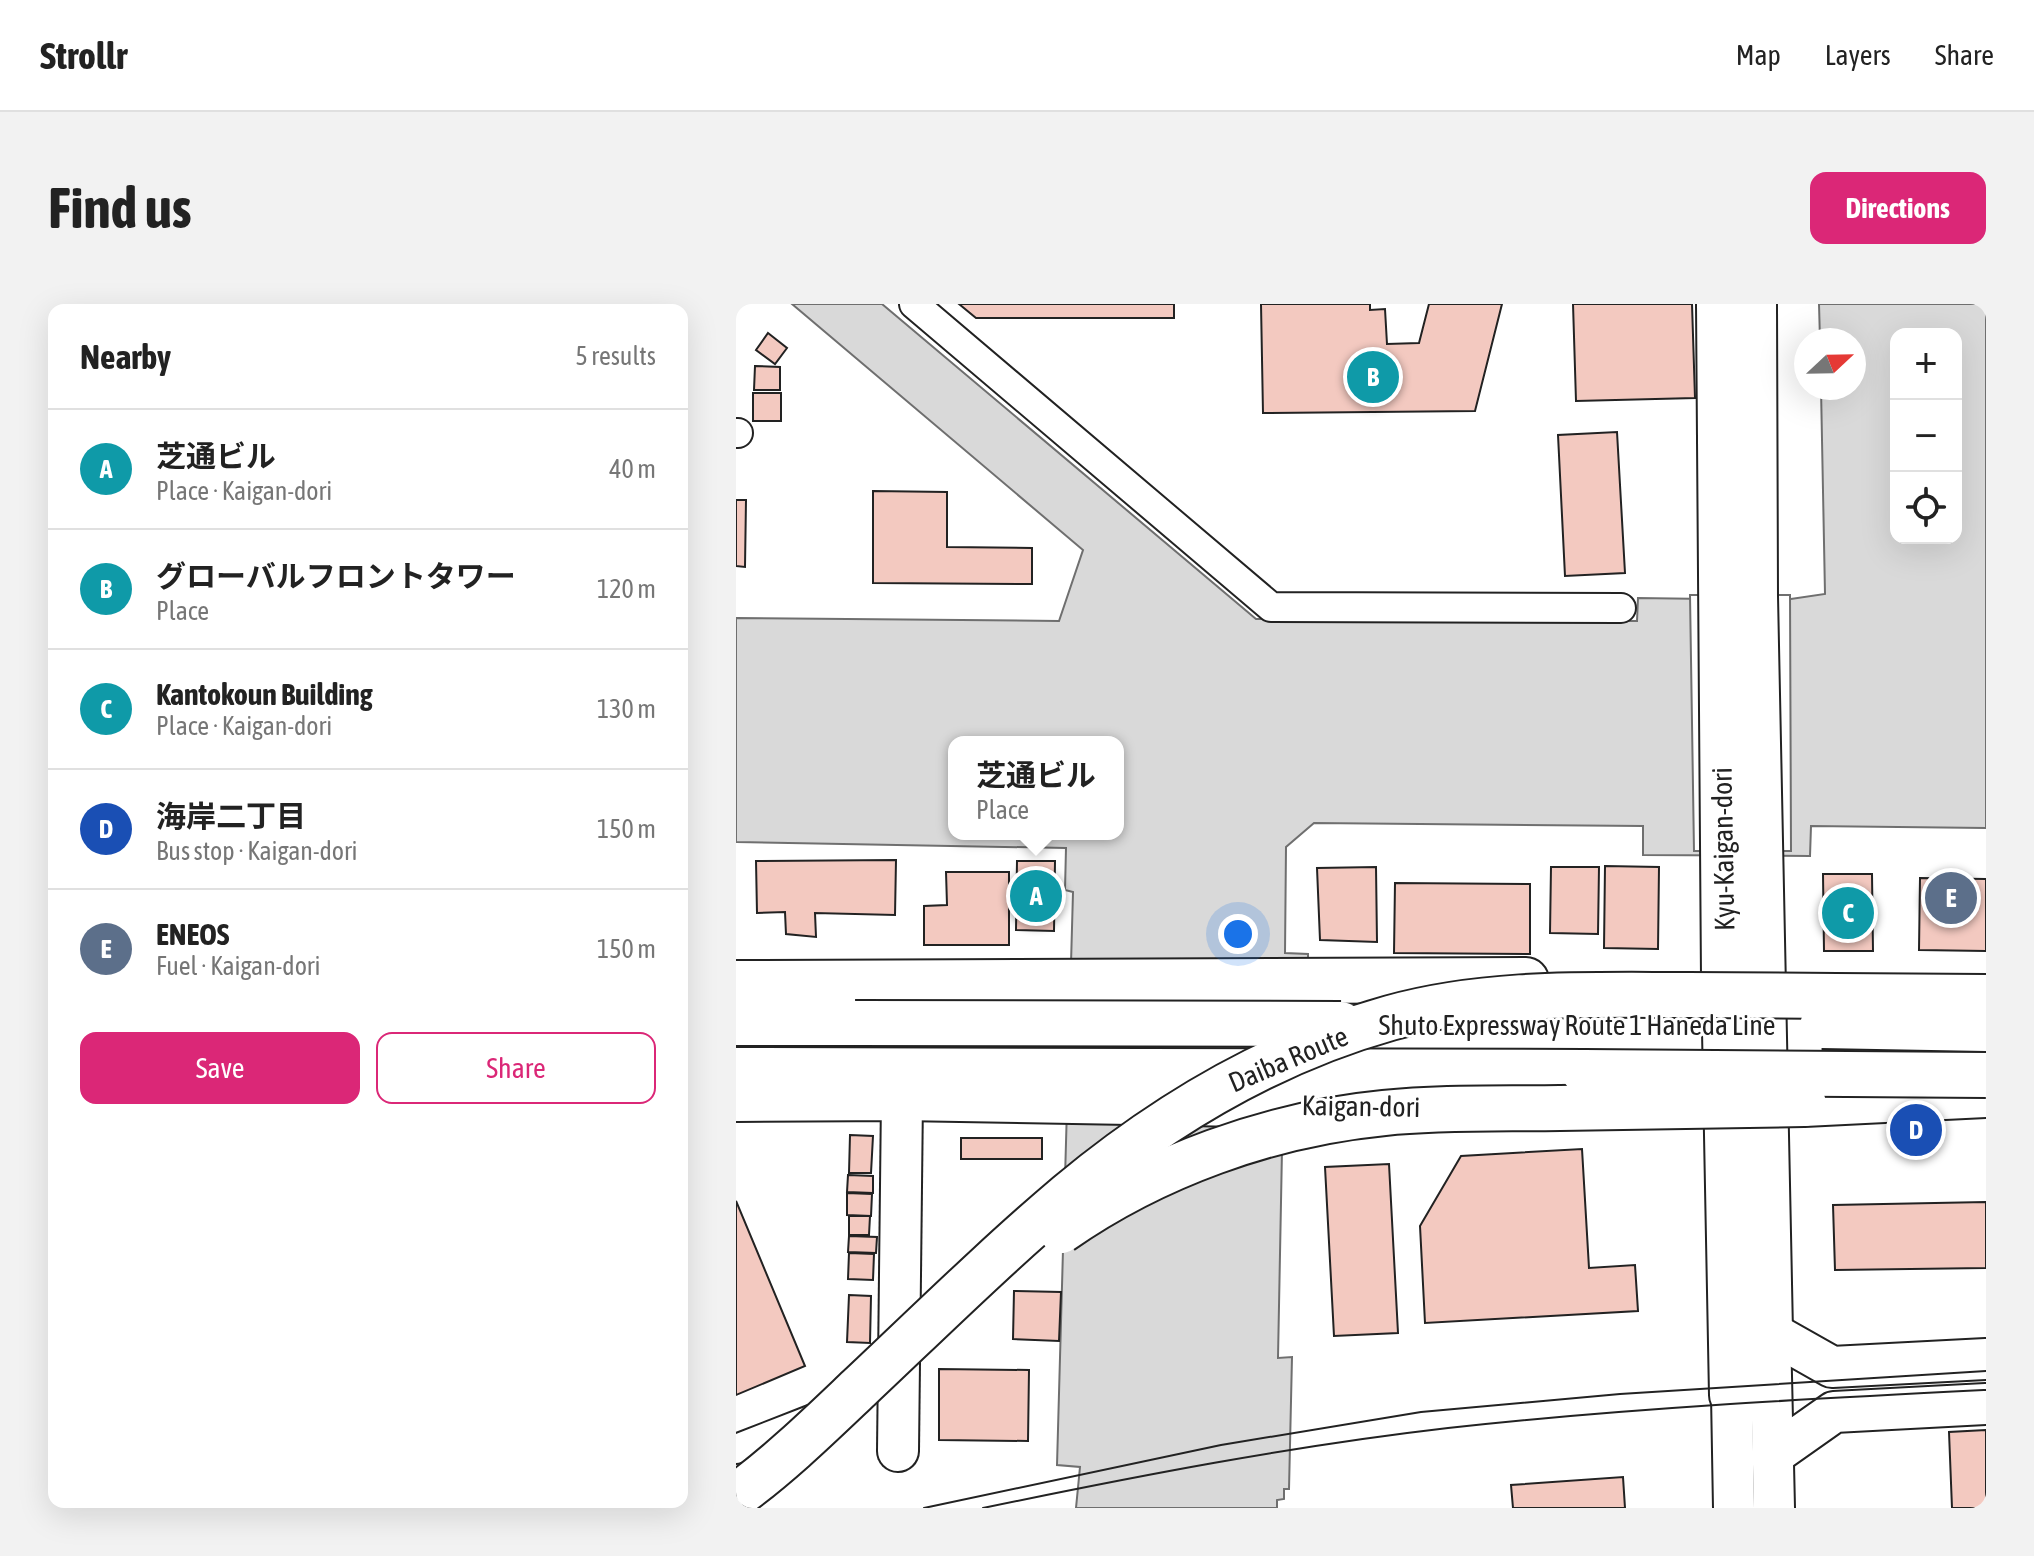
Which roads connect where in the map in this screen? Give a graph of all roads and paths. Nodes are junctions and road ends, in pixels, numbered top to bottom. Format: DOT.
graph roads {
  1 [pos="914,304"];
  2 [pos="1719,304"];
  3 [pos="1754,304"];
  4 [pos="1738,596"];
  5 [pos="1621,608"];
  6 [pos="1743,979"];
  7 [pos="1986,981"];
  8 [pos="736,983"];
  9 [pos="1986,997"];
  10 [pos="736,1023"];
  11 [pos="1986,1029"];
  12 [pos="1986,1075"];
  13 [pos="1986,1095"];
  14 [pos="737,1096"];
  15 [pos="902,1098"];
  16 [pos="1986,1106"];
  17 [pos="1765,1110"];
  18 [pos="1986,1115"];
  19 [pos="1770,1332"];
  20 [pos="1986,1359"];
  21 [pos="899,1388"];
  22 [pos="1732,1395"];
  23 [pos="1986,1404"];
  24 [pos="898,1451"];
  25 [pos="1773,1455"];
  26 [pos="741,1487"];
  27 [pos="1734,1508"];
  28 [pos="1774,1508"];
  1 -- 5 [label="street"];
  2 -- 4 [label="main road, Kyu-Kaigan-dori"];
  3 -- 4 [label="main road, Kyu-Kaigan-dori"];
  4 -- 6 [label="main road, Kyu-Kaigan-dori"];
  6 -- 7 [label="main road"];
  6 -- 8 [label="main road"];
  6 -- 17 [label="main road, Kyu-Kaigan-dori"];
  9 -- 26 [label="main road, Daiba Route, bridge"];
  10 -- 11 [label="main road, Shuto Expressway Route 1 Haneda Line, bridge"];
  12 -- 14 [label="main road, Shuto Expressway Route 1 Haneda Line, bridge"];
  13 -- 17 [label="main road"];
  14 -- 15 [label="main road, Kaigan-dori"];
  15 -- 17 [label="main road, Kaigan-dori"];
  15 -- 21 [label="street"];
  16 -- 17 [label="main road"];
  17 -- 18 [label="main road, Kaigan-dori"];
  17 -- 19 [label="main road, Kyu-Kaigan-dori"];
  17 -- 22 [label="main road, Kyu-Kaigan-dori"];
  17 -- 26 [label="main road, bridge"];
  19 -- 20 [label="street"];
  19 -- 25 [label="street"];
  21 -- 24 [label="street"];
  21 -- 26 [label="street"];
  22 -- 27 [label="street"];
  23 -- 25 [label="street"];
  25 -- 28 [label="street"];
}
